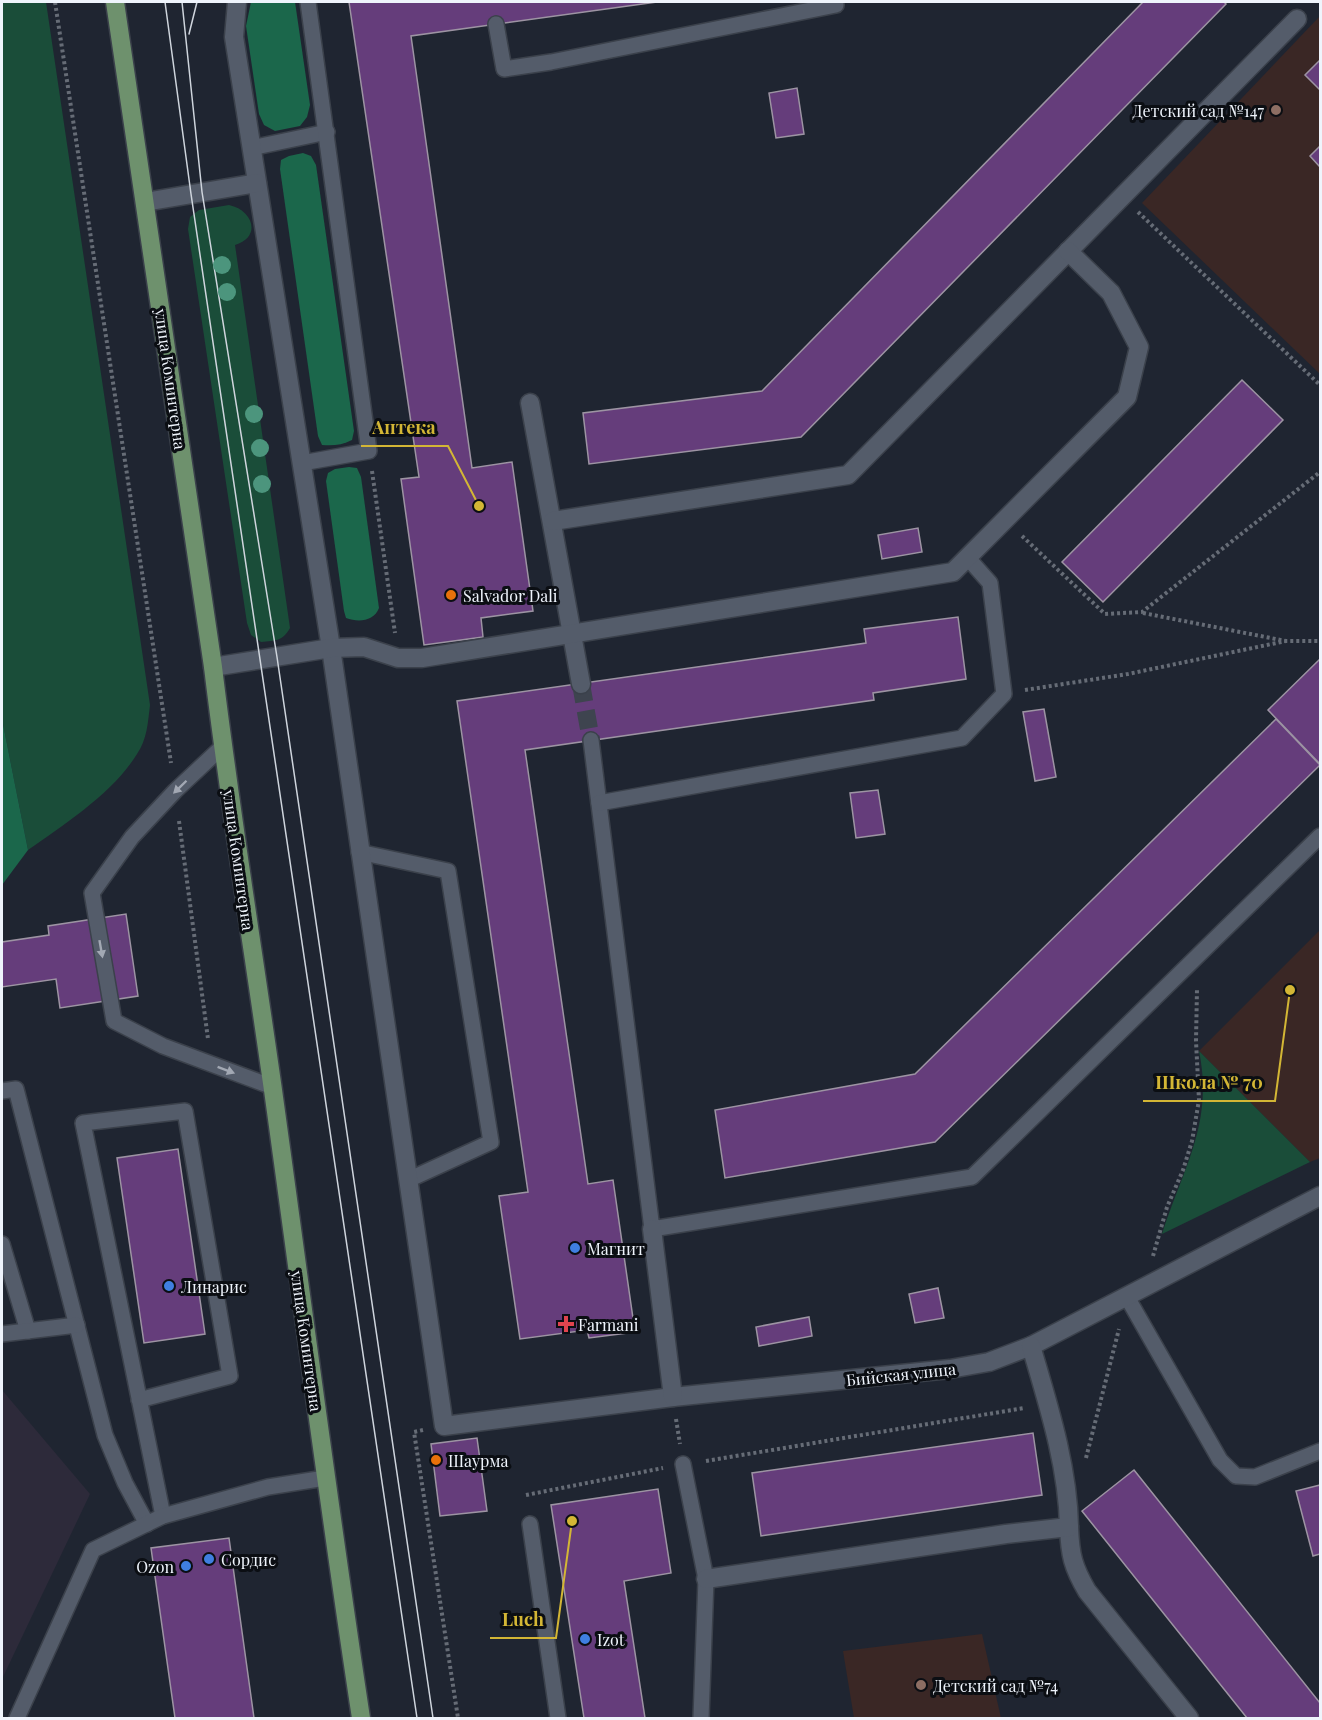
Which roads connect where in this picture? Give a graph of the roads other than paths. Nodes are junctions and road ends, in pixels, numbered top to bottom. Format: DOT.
graph roads {
  1 [pos="115,2"];
  2 [pos="237,2"];
  3 [pos="308,2"];
  4 [pos="836,5"];
  5 [pos="1298,19"];
  6 [pos="496,24"];
  7 [pos="327,132"];
  8 [pos="251,148"];
  9 [pos="257,183"];
  10 [pos="145,202"];
  11 [pos="1068,252"];
  12 [pos="530,403"];
  13 [pos="302,463"];
  14 [pos="553,521"];
  15 [pos="967,557"];
  16 [pos="572,634"];
  17 [pos="331,648"];
  18 [pos="213,667"];
  19 [pos="581,684"];
  20 [pos="591,740"];
  21 [pos="222,747"];
  22 [pos="599,803"];
  23 [pos="1320,836"];
  24 [pos="359,852"];
  25 [pos="273,1087"];
  26 [pos="2,1091"];
  27 [pos="408,1180"];
  28 [pos="1320,1196"];
  29 [pos="652,1230"];
  30 [pos="2,1245"];
  31 [pos="1127,1296"];
  32 [pos="77,1325"];
  33 [pos="28,1331"];
  34 [pos="2,1334"];
  35 [pos="1031,1346"];
  36 [pos="672,1397"];
  37 [pos="139,1400"];
  38 [pos="1320,1451"];
  39 [pos="683,1464"];
  40 [pos="326,1478"];
  41 [pos="163,1516"];
  42 [pos="147,1524"];
  43 [pos="530,1524"];
  44 [pos="1070,1527"];
  45 [pos="706,1579"];
  46 [pos="17,1719"];
  47 [pos="361,1719"];
  48 [pos="558,1719"];
  49 [pos="701,1719"];
  50 [pos="1189,1719"];
  1 -- 10 [label="main road, улица Коминтерна"];
  2 -- 8 [label="street"];
  3 -- 7 [label="lane"];
  4 -- 6 [label="lane"];
  5 -- 11 [label="street"];
  7 -- 8 [label="lane"];
  7 -- 13 [label="lane"];
  8 -- 9 [label="street"];
  9 -- 10 [label="street"];
  9 -- 13 [label="street"];
  10 -- 18 [label="main road, улица Коминтерна"];
  11 -- 14 [label="street"];
  11 -- 15 [label="street"];
  12 -- 14 [label="street"];
  13 -- 17 [label="street"];
  14 -- 16 [label="street"];
  15 -- 16 [label="street"];
  15 -- 22 [label="lane"];
  16 -- 17 [label="street"];
  16 -- 19 [label="street"];
  17 -- 18 [label="street"];
  17 -- 24 [label="street"];
  18 -- 21 [label="main road, улица Коминтерна"];
  20 -- 22 [label="lane"];
  21 -- 25 [label="main road, улица Коминтерна"];
  21 -- 25 [label="lane, one-way"];
  22 -- 29 [label="lane"];
  23 -- 29 [label="lane"];
  24 -- 27 [label="street"];
  24 -- 27 [label="lane"];
  25 -- 40 [label="main road, улица Коминтерна"];
  26 -- 32 [label="lane"];
  27 -- 36 [label="street, Бийская улица"];
  28 -- 31 [label="street, Бийская улица"];
  29 -- 36 [label="street"];
  30 -- 33 [label="lane"];
  31 -- 35 [label="street, Бийская улица"];
  31 -- 38 [label="lane"];
  32 -- 33 [label="lane"];
  32 -- 42 [label="lane"];
  33 -- 34 [label="lane"];
  35 -- 36 [label="street, Бийская улица"];
  35 -- 44 [label="street"];
  37 -- 37 [label="lane"];
  37 -- 41 [label="lane"];
  39 -- 45 [label="lane"];
  40 -- 41 [label="lane"];
  40 -- 47 [label="main road, улица Коминтерна"];
  41 -- 42 [label="lane"];
  42 -- 46 [label="lane"];
  43 -- 48 [label="lane"];
  44 -- 45 [label="street"];
  44 -- 50 [label="street"];
  45 -- 49 [label="lane"];
}
